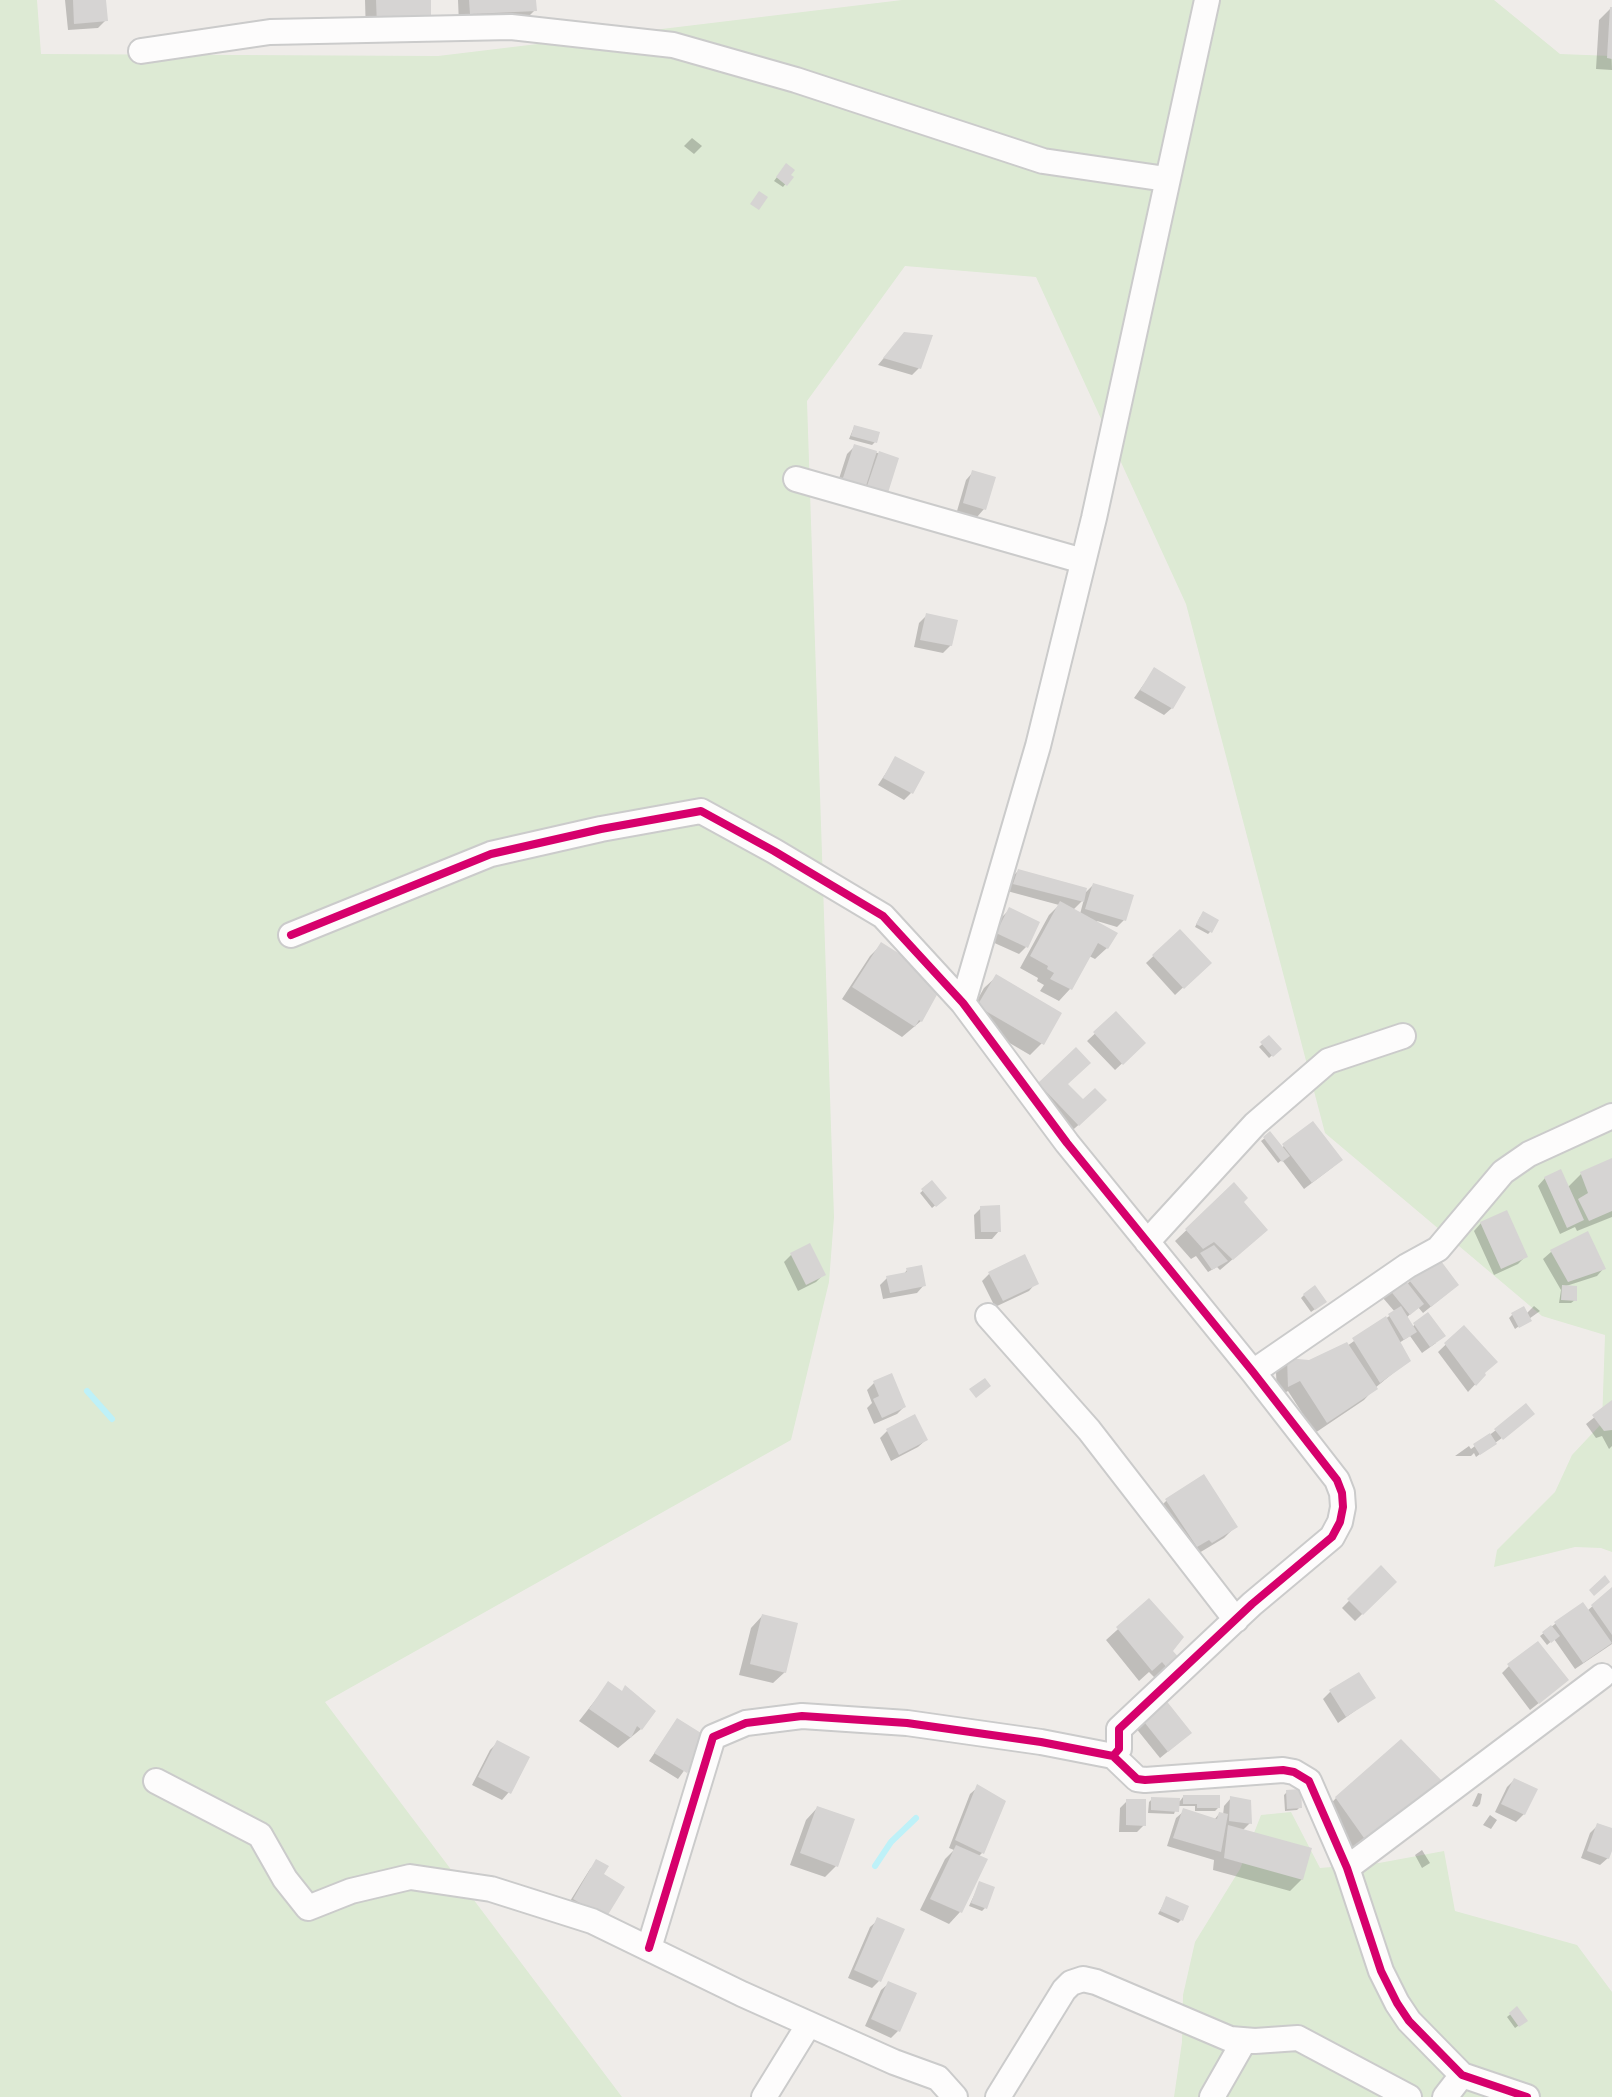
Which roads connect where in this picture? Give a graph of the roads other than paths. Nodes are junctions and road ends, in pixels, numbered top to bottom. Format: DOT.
graph roads {
  1 [pos="1207,0"];
  2 [pos="141,51"];
  3 [pos="1166,179"];
  4 [pos="796,479"];
  5 [pos="1083,561"];
  6 [pos="291,935"];
  7 [pos="963,1003"];
  8 [pos="1403,1036"];
  9 [pos="1612,1116"];
  10 [pos="1147,1242"];
  11 [pos="988,1316"];
  12 [pos="1253,1372"];
  13 [pos="1236,1620"];
  14 [pos="1602,1676"];
  15 [pos="1113,1756"];
  16 [pos="156,1781"];
  17 [pos="1347,1868"];
  18 [pos="649,1948"];
  19 [pos="809,2024"];
  20 [pos="1244,2041"];
  21 [pos="1462,2075"];
  22 [pos="764,2097"];
  23 [pos="955,2097"];
  24 [pos="998,2097"];
  25 [pos="1212,2097"];
  26 [pos="1409,2097"];
  27 [pos="1445,2097"];
  28 [pos="1527,2097"];
  1 -- 3 [label="street"];
  2 -- 3 [label="street"];
  3 -- 5 [label="street"];
  4 -- 5 [label="street"];
  5 -- 7 [label="street"];
  6 -- 7 [label="street"];
  7 -- 10 [label="street"];
  8 -- 10 [label="street"];
  9 -- 12 [label="street"];
  10 -- 12 [label="street"];
  11 -- 13 [label="street"];
  12 -- 13 [label="street"];
  13 -- 15 [label="street"];
  14 -- 17 [label="street"];
  15 -- 17 [label="street"];
  15 -- 18 [label="street"];
  16 -- 18 [label="street"];
  17 -- 21 [label="street"];
  18 -- 19 [label="street"];
  19 -- 22 [label="street"];
  19 -- 23 [label="street"];
  20 -- 24 [label="street"];
  20 -- 25 [label="street"];
  20 -- 26 [label="street"];
  21 -- 27 [label="street"];
  21 -- 28 [label="street"];
}
